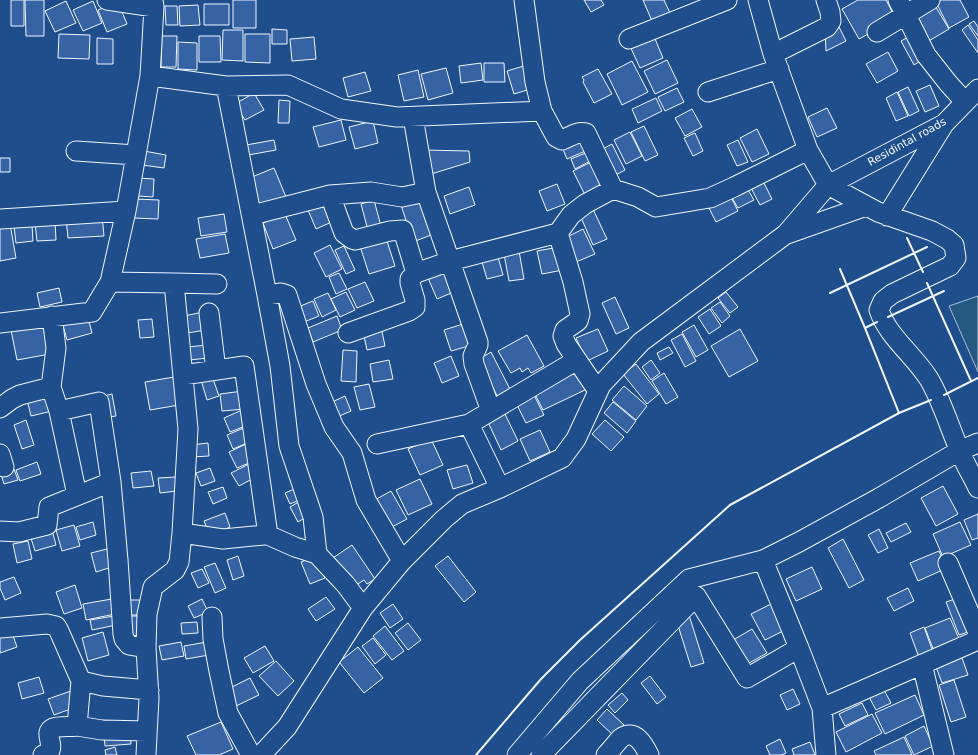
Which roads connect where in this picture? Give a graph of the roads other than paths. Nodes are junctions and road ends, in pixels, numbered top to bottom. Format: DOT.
graph roads {
  1 [pos="107,0"];
  2 [pos="524,0"];
  3 [pos="727,0"];
  4 [pos="758,0"];
  5 [pos="826,0"];
  6 [pos="930,0"];
  7 [pos="154,3"];
  8 [pos="902,7"];
  9 [pos="877,32"];
  10 [pos="629,39"];
  11 [pos="776,61"];
  12 [pos="150,76"];
  13 [pos="226,86"];
  14 [pos="708,92"];
  15 [pos="971,95"];
  16 [pos="542,111"];
  17 [pos="413,117"];
  18 [pos="944,124"];
  19 [pos="808,150"];
  20 [pos="76,151"];
  21 [pos="136,155"];
  22 [pos="828,185"];
  23 [pos="613,189"];
  24 [pos="426,192"];
  25 [pos="330,195"];
  26 [pos="866,206"];
  27 [pos="126,210"];
  28 [pos="252,215"];
  29 [pos="888,216"];
  30 [pos="0,219"];
  31 [pos="558,233"];
  32 [pos="786,234"];
  33 [pos="450,261"];
  34 [pos="416,272"];
  35 [pos="110,282"];
  36 [pos="174,282"];
  37 [pos="217,284"];
  38 [pos="267,295"];
  39 [pos="209,313"];
  40 [pos="52,316"];
  41 [pos="0,324"];
  42 [pos="348,333"];
  43 [pos="577,360"];
  44 [pos="216,370"];
  45 [pos="183,375"];
  46 [pos="51,387"];
  47 [pos="598,392"];
  48 [pos="0,408"];
  49 [pos="59,411"];
  50 [pos="491,411"];
  51 [pos="469,424"];
  52 [pos="978,442"];
  53 [pos="377,444"];
  54 [pos="959,451"];
  55 [pos="111,482"];
  56 [pos="500,488"];
  57 [pos="978,488"];
  58 [pos="77,495"];
  59 [pos="0,531"];
  60 [pos="182,533"];
  61 [pos="268,535"];
  62 [pos="317,554"];
  63 [pos="764,560"];
  64 [pos="402,561"];
  65 [pos="948,563"];
  66 [pos="363,608"];
  67 [pos="212,617"];
  68 [pos="0,628"];
  69 [pos="978,633"];
  70 [pos="978,640"];
  71 [pos="146,648"];
  72 [pos="799,648"];
  73 [pos="922,664"];
  74 [pos="81,681"];
  75 [pos="149,690"];
  76 [pos="822,708"];
  77 [pos="77,726"];
  78 [pos="147,732"];
  79 [pos="43,755"];
  80 [pos="146,755"];
  81 [pos="251,755"];
  82 [pos="261,755"];
  83 [pos="517,755"];
  84 [pos="541,755"];
  85 [pos="606,755"];
  86 [pos="649,755"];
  87 [pos="826,755"];
  88 [pos="944,755"];
  1 -- 7 [label="street"];
  2 -- 16 [label="street"];
  3 -- 10 [label="street"];
  4 -- 11 [label="street"];
  5 -- 11 [label="street"];
  6 -- 8 [label="street"];
  7 -- 12 [label="street"];
  8 -- 9 [label="street"];
  8 -- 15 [label="street"];
  11 -- 14 [label="street"];
  11 -- 19 [label="street"];
  12 -- 13 [label="street"];
  12 -- 21 [label="street"];
  13 -- 17 [label="street"];
  13 -- 28 [label="street"];
  15 -- 18 [label="street, Residintal roads"];
  16 -- 17 [label="street"];
  16 -- 23 [label="street"];
  17 -- 24 [label="street"];
  18 -- 22 [label="street, Residintal roads"];
  18 -- 29 [label="street"];
  19 -- 22 [label="street"];
  19 -- 23 [label="street"];
  20 -- 21 [label="street"];
  21 -- 27 [label="street"];
  22 -- 26 [label="street"];
  22 -- 32 [label="street"];
  23 -- 31 [label="street"];
  24 -- 25 [label="street"];
  24 -- 33 [label="street"];
  25 -- 28 [label="street"];
  25 -- 34 [label="street"];
  26 -- 29 [label="street"];
  26 -- 32 [label="street"];
  27 -- 30 [label="street"];
  27 -- 35 [label="street"];
  28 -- 38 [label="street"];
  29 -- 54 [label="street"];
  31 -- 33 [label="street"];
  31 -- 43 [label="street"];
  32 -- 47 [label="street"];
  33 -- 34 [label="street"];
  33 -- 50 [label="street"];
  34 -- 42 [label="street"];
  35 -- 36 [label="street"];
  35 -- 40 [label="street"];
  36 -- 37 [label="street"];
  36 -- 45 [label="street"];
  38 -- 62 [label="street"];
  38 -- 64 [label="street"];
  39 -- 44 [label="street"];
  40 -- 41 [label="street"];
  40 -- 46 [label="street"];
  43 -- 47 [label="street"];
  43 -- 50 [label="street"];
  44 -- 45 [label="street"];
  44 -- 61 [label="street"];
  45 -- 60 [label="street"];
  46 -- 48 [label="street"];
  46 -- 49 [label="street"];
  47 -- 56 [label="street"];
  49 -- 55 [label="street"];
  49 -- 58 [label="street"];
  50 -- 51 [label="street"];
  51 -- 53 [label="street"];
  51 -- 56 [label="street"];
  52 -- 54 [label="street"];
  54 -- 57 [label="street"];
  54 -- 63 [label="street"];
  55 -- 58 [label="street"];
  55 -- 71 [label="street"];
  56 -- 64 [label="street"];
  58 -- 59 [label="street"];
  60 -- 61 [label="street"];
  60 -- 71 [label="street"];
  61 -- 62 [label="street"];
  62 -- 66 [label="street"];
  63 -- 72 [label="street"];
  63 -- 83 [label="street"];
  64 -- 66 [label="street"];
  65 -- 69 [label="street"];
  66 -- 82 [label="street"];
  67 -- 81 [label="street"];
  68 -- 74 [label="street"];
  70 -- 73 [label="street"];
  71 -- 75 [label="street"];
  72 -- 76 [label="street"];
  72 -- 84 [label="street"];
  73 -- 76 [label="street"];
  73 -- 88 [label="street"];
  74 -- 75 [label="street"];
  74 -- 77 [label="street"];
  75 -- 78 [label="street"];
  76 -- 87 [label="street"];
  77 -- 78 [label="street"];
  77 -- 79 [label="street"];
  78 -- 80 [label="street"];
  85 -- 86 [label="street"];
}
